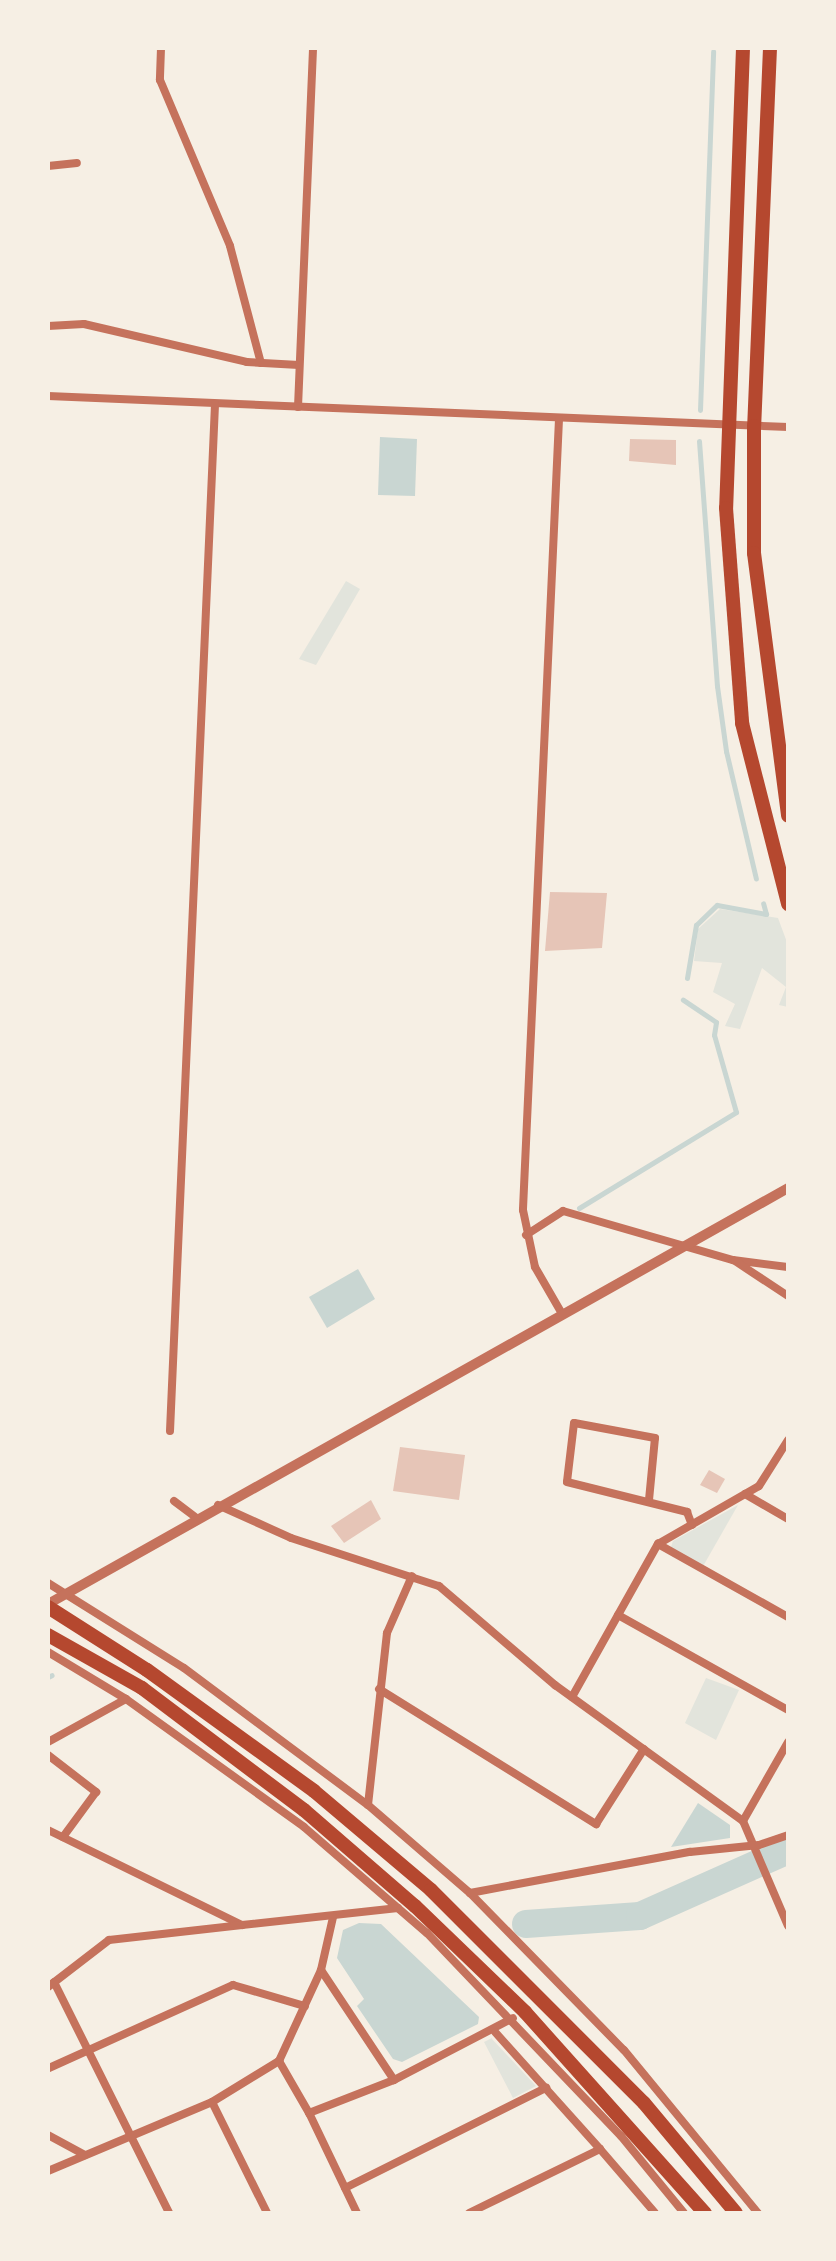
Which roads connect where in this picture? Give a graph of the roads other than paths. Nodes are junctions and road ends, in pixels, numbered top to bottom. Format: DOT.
graph roads {
  1 [pos="161,48"];
  2 [pos="313,48"];
  3 [pos="743,48"];
  4 [pos="770,48"];
  5 [pos="77,163"];
  6 [pos="48,166"];
  7 [pos="48,326"];
  8 [pos="261,363"];
  9 [pos="299,365"];
  10 [pos="48,396"];
  11 [pos="215,404"];
  12 [pos="298,407"];
  13 [pos="559,419"];
  14 [pos="727,425"];
  15 [pos="754,426"];
  16 [pos="788,427"];
  17 [pos="788,816"];
  18 [pos="788,904"];
  19 [pos="788,1188"];
  20 [pos="526,1235"];
  21 [pos="686,1244"];
  22 [pos="733,1260"];
  23 [pos="788,1267"];
  24 [pos="788,1296"];
  25 [pos="561,1312"];
  26 [pos="170,1431"];
  27 [pos="788,1440"];
  28 [pos="745,1494"];
  29 [pos="649,1500"];
  30 [pos="174,1501"];
  31 [pos="218,1505"];
  32 [pos="195,1517"];
  33 [pos="788,1519"];
  34 [pos="692,1525"];
  35 [pos="658,1544"];
  36 [pos="412,1576"];
  37 [pos="48,1583"];
  38 [pos="67,1593"];
  39 [pos="48,1606"];
  40 [pos="618,1615"];
  41 [pos="788,1617"];
  42 [pos="48,1635"];
  43 [pos="48,1652"];
  44 [pos="379,1689"];
  45 [pos="572,1697"];
  46 [pos="126,1699"];
  47 [pos="788,1710"];
  48 [pos="48,1742"];
  49 [pos="788,1742"];
  50 [pos="644,1749"];
  51 [pos="48,1755"];
  52 [pos="368,1805"];
  53 [pos="743,1821"];
  54 [pos="48,1830"];
  55 [pos="788,1835"];
  56 [pos="63,1837"];
  57 [pos="751,1848"];
  58 [pos="470,1893"];
  59 [pos="398,1908"];
  60 [pos="333,1917"];
  61 [pos="242,1925"];
  62 [pos="788,1926"];
  63 [pos="321,1970"];
  64 [pos="51,1984"];
  65 [pos="305,2006"];
  66 [pos="513,2018"];
  67 [pos="495,2032"];
  68 [pos="89,2049"];
  69 [pos="279,2061"];
  70 [pos="49,2068"];
  71 [pos="394,2080"];
  72 [pos="546,2088"];
  73 [pos="212,2102"];
  74 [pos="309,2113"];
  75 [pos="130,2134"];
  76 [pos="48,2135"];
  77 [pos="600,2149"];
  78 [pos="85,2155"];
  79 [pos="48,2171"];
  80 [pos="345,2188"];
  81 [pos="169,2213"];
  82 [pos="267,2213"];
  83 [pos="357,2213"];
  84 [pos="469,2213"];
  85 [pos="655,2213"];
  86 [pos="684,2213"];
  87 [pos="705,2213"];
  88 [pos="736,2213"];
  89 [pos="758,2213"];
  1 -- 8 [label="street"];
  2 -- 9 [label="street"];
  3 -- 14 [label="highway"];
  4 -- 15 [label="highway"];
  5 -- 6 [label="street"];
  7 -- 8 [label="street"];
  8 -- 9 [label="street"];
  9 -- 12 [label="street"];
  10 -- 11 [label="street"];
  11 -- 12 [label="street"];
  11 -- 26 [label="street"];
  12 -- 13 [label="street"];
  13 -- 14 [label="street"];
  13 -- 20 [label="street"];
  14 -- 15 [label="street"];
  14 -- 18 [label="highway"];
  15 -- 16 [label="street"];
  15 -- 17 [label="highway"];
  19 -- 21 [label="street"];
  20 -- 21 [label="street"];
  20 -- 25 [label="street"];
  21 -- 22 [label="street"];
  21 -- 25 [label="street"];
  22 -- 23 [label="street"];
  22 -- 24 [label="street"];
  25 -- 31 [label="street"];
  27 -- 28 [label="street"];
  28 -- 33 [label="street"];
  28 -- 34 [label="street"];
  29 -- 29 [label="street"];
  29 -- 34 [label="street"];
  30 -- 32 [label="street"];
  31 -- 32 [label="street"];
  31 -- 36 [label="street"];
  32 -- 38 [label="street"];
  34 -- 35 [label="street"];
  35 -- 40 [label="street"];
  35 -- 41 [label="street"];
  36 -- 44 [label="street"];
  36 -- 45 [label="street"];
  37 -- 38 [label="street"];
  38 -- 39 [label="street"];
  38 -- 52 [label="street"];
  39 -- 88 [label="highway"];
  40 -- 45 [label="street"];
  40 -- 47 [label="street"];
  42 -- 87 [label="highway"];
  43 -- 46 [label="street"];
  44 -- 50 [label="street"];
  44 -- 52 [label="street"];
  45 -- 50 [label="street"];
  46 -- 48 [label="street"];
  46 -- 59 [label="street"];
  49 -- 53 [label="street"];
  50 -- 53 [label="street"];
  51 -- 56 [label="street"];
  52 -- 58 [label="street"];
  53 -- 57 [label="street"];
  54 -- 56 [label="street"];
  55 -- 57 [label="street"];
  56 -- 61 [label="street"];
  57 -- 58 [label="street"];
  57 -- 62 [label="street"];
  58 -- 89 [label="street"];
  59 -- 60 [label="street"];
  59 -- 66 [label="street"];
  60 -- 61 [label="street"];
  60 -- 63 [label="street"];
  61 -- 64 [label="street"];
  63 -- 65 [label="street"];
  63 -- 71 [label="street"];
  64 -- 68 [label="street"];
  65 -- 68 [label="street"];
  65 -- 69 [label="street"];
  66 -- 67 [label="street"];
  66 -- 86 [label="street"];
  67 -- 71 [label="street"];
  67 -- 72 [label="street"];
  68 -- 70 [label="street"];
  68 -- 75 [label="street"];
  69 -- 73 [label="street"];
  69 -- 74 [label="street"];
  71 -- 74 [label="street"];
  72 -- 77 [label="street"];
  72 -- 80 [label="street"];
  73 -- 75 [label="street"];
  73 -- 82 [label="street"];
  74 -- 80 [label="street"];
  75 -- 78 [label="street"];
  75 -- 81 [label="street"];
  76 -- 78 [label="street"];
  77 -- 84 [label="street"];
  77 -- 85 [label="street"];
  78 -- 79 [label="street"];
  80 -- 83 [label="street"];
}
